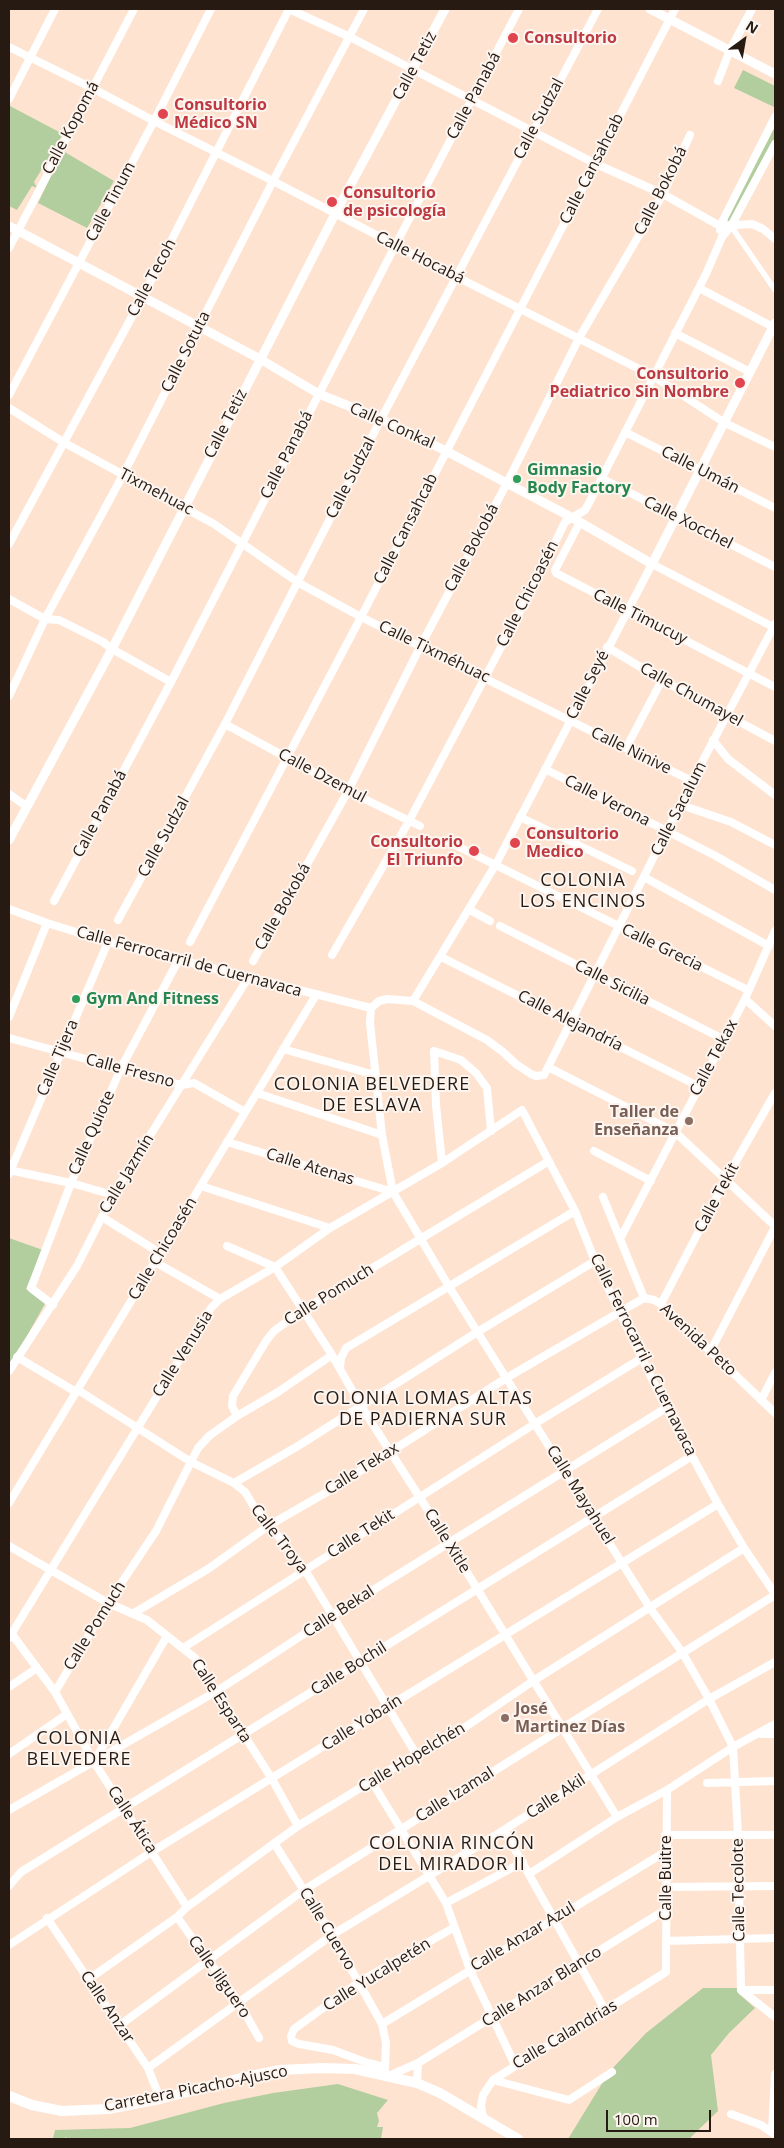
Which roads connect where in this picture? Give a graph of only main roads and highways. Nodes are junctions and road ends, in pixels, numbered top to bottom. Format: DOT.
graph roads {
  1 [pos="9,2096"];
  2 [pos="518,2139"];
  1 -- 2 [label="main road, Carretera Picacho-Ajusco"];
}
